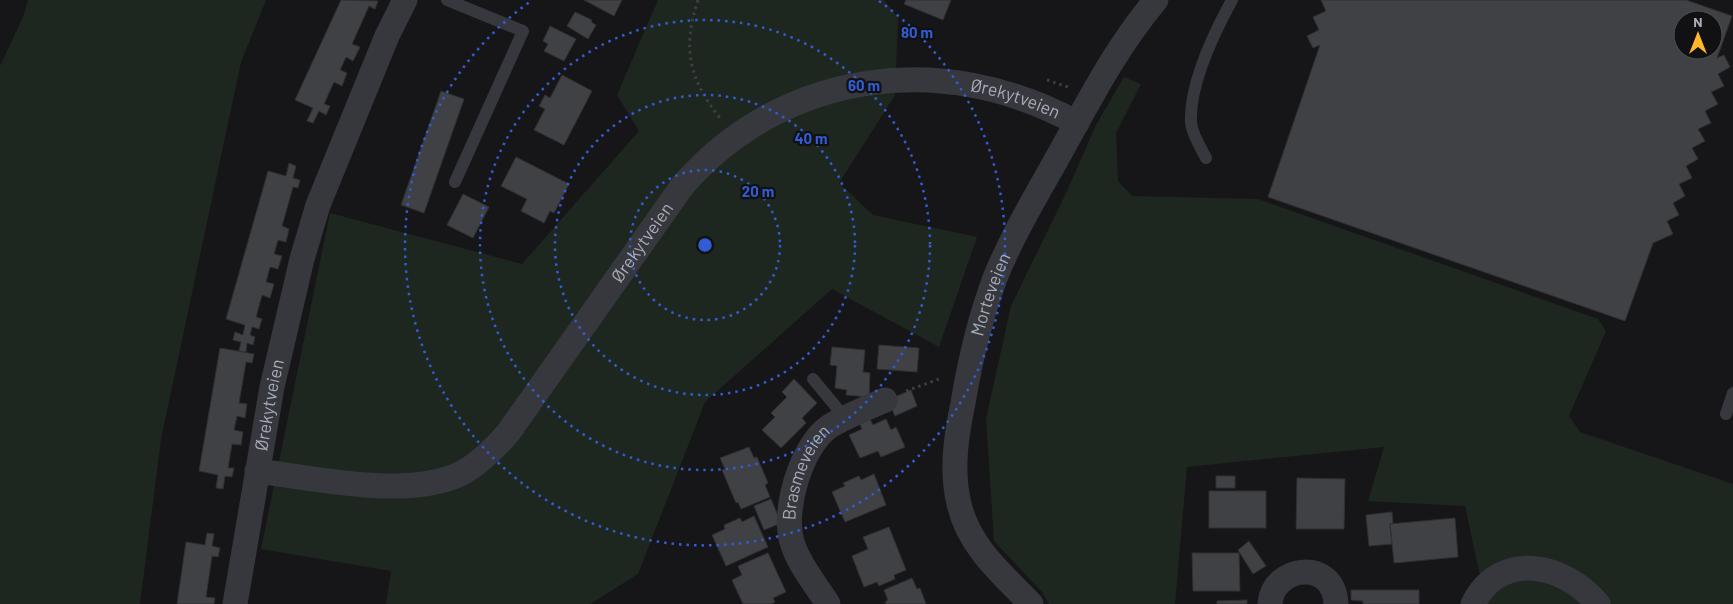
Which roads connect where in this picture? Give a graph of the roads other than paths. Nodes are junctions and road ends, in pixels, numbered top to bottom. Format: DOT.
graph roads {
  1 [pos="405,0"];
  2 [pos="447,0"];
  3 [pos="1156,0"];
  4 [pos="1232,0"];
  5 [pos="1077,122"];
  6 [pos="1206,158"];
  7 [pos="455,182"];
  8 [pos="813,379"];
  9 [pos="1733,393"];
  10 [pos="885,400"];
  11 [pos="1726,414"];
  12 [pos="844,420"];
  13 [pos="257,471"];
  14 [pos="234,604"];
  15 [pos="828,604"];
  16 [pos="1031,604"];
  17 [pos="1270,604"];
  18 [pos="1336,604"];
  19 [pos="1473,604"];
  20 [pos="1598,604"];
  1 -- 13 [label="street, Ørekytveien"];
  2 -- 7 [label="lane"];
  3 -- 5 [label="street, Morteveien"];
  4 -- 6 [label="lane"];
  5 -- 13 [label="street, Ørekytveien"];
  5 -- 16 [label="street, Morteveien"];
  8 -- 12 [label="lane"];
  9 -- 11 [label="lane"];
  10 -- 12 [label="street, Brasmeveien"];
  12 -- 15 [label="street, Brasmeveien"];
  13 -- 14 [label="street, Ørekytveien"];
  17 -- 18 [label="street"];
  19 -- 20 [label="street"];
}
